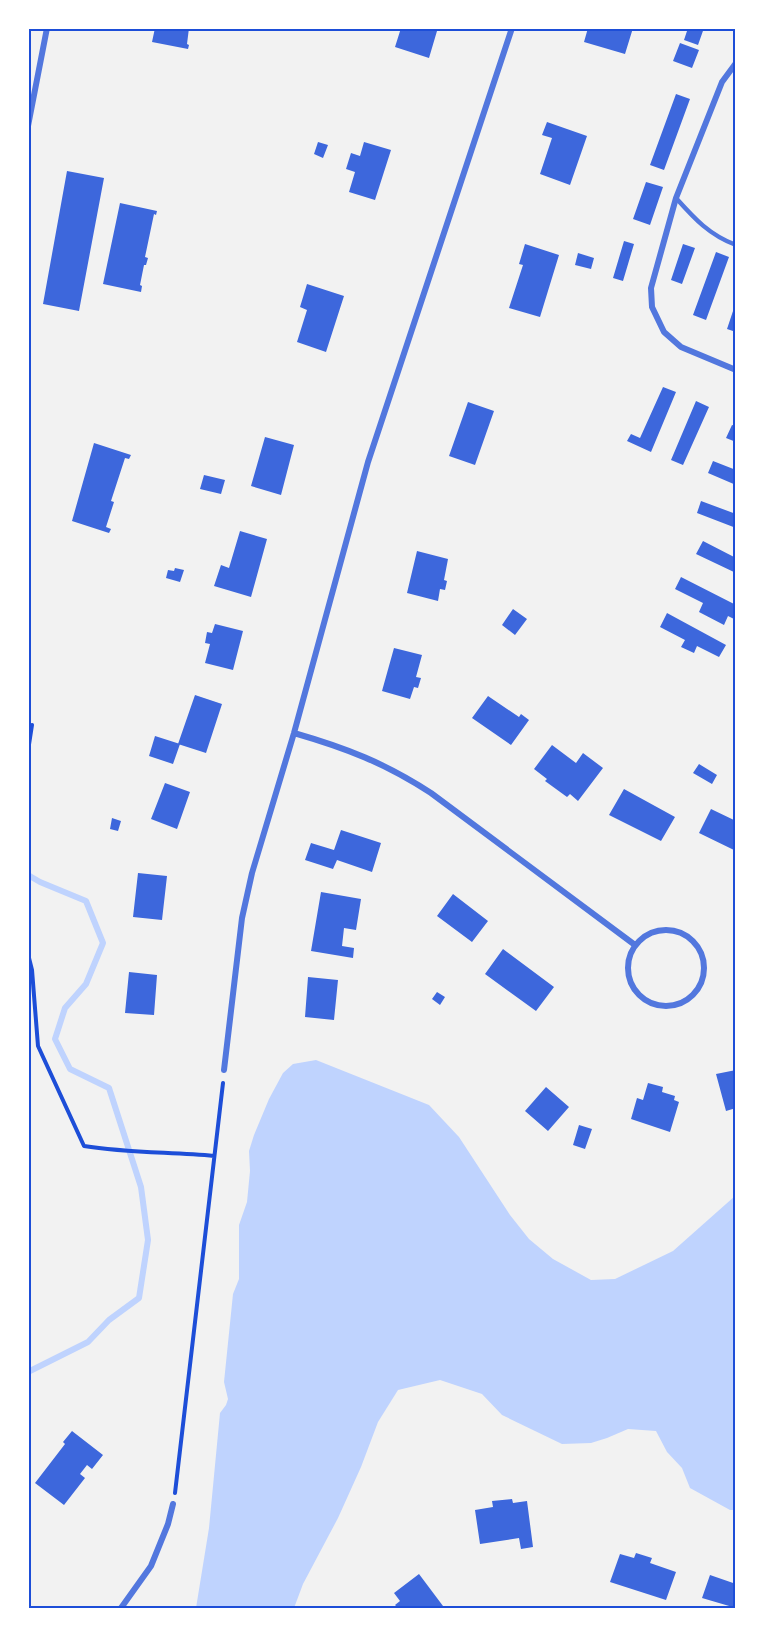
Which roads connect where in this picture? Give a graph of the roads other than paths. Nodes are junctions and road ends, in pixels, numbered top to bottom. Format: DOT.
graph roads {
  1 [pos="47,28"];
  2 [pos="512,28"];
  3 [pos="735,63"];
  4 [pos="28,126"];
  5 [pos="676,198"];
  6 [pos="735,245"];
  7 [pos="735,370"];
  8 [pos="294,733"];
  9 [pos="635,945"];
  10 [pos="225,1070"];
  11 [pos="173,1504"];
  12 [pos="121,1608"];
  1 -- 4 [label="street"];
  2 -- 8 [label="street"];
  3 -- 5 [label="street"];
  5 -- 6 [label="lane"];
  5 -- 7 [label="street"];
  8 -- 9 [label="street"];
  8 -- 10 [label="street"];
  9 -- 9 [label="street"];
  11 -- 12 [label="street"];
}
